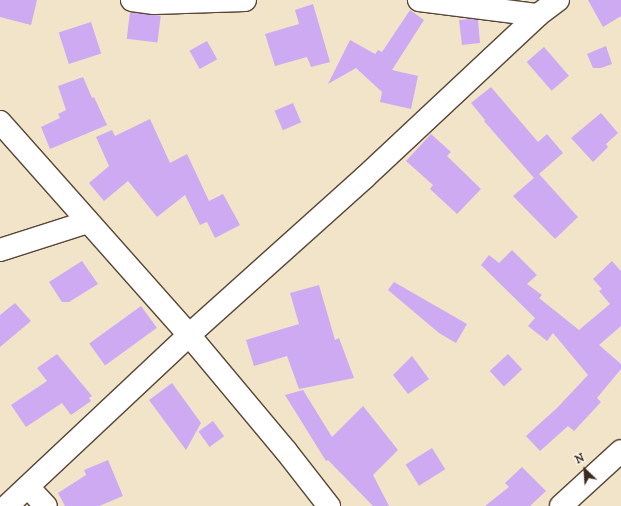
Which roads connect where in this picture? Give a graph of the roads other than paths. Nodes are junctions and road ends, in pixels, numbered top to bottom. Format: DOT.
graph roads {
  1 [pos="132,0"];
  2 [pos="245,0"];
  3 [pos="419,0"];
  4 [pos="558,0"];
  5 [pos="538,15"];
  6 [pos="0,122"];
  7 [pos="88,222"];
  8 [pos="0,250"];
  9 [pos="189,335"];
  10 [pos="621,451"];
  11 [pos="28,487"];
  12 [pos="7,506"];
  13 [pos="46,506"];
  14 [pos="329,506"];
  15 [pos="560,506"];
  1 -- 2 [label="street"];
  3 -- 5 [label="street"];
  4 -- 5 [label="street"];
  5 -- 9 [label="street"];
  6 -- 7 [label="street"];
  7 -- 8 [label="street"];
  7 -- 9 [label="street"];
  9 -- 11 [label="street"];
  9 -- 14 [label="street"];
  10 -- 15 [label="street"];
  11 -- 12 [label="street"];
  11 -- 13 [label="street"];
}
